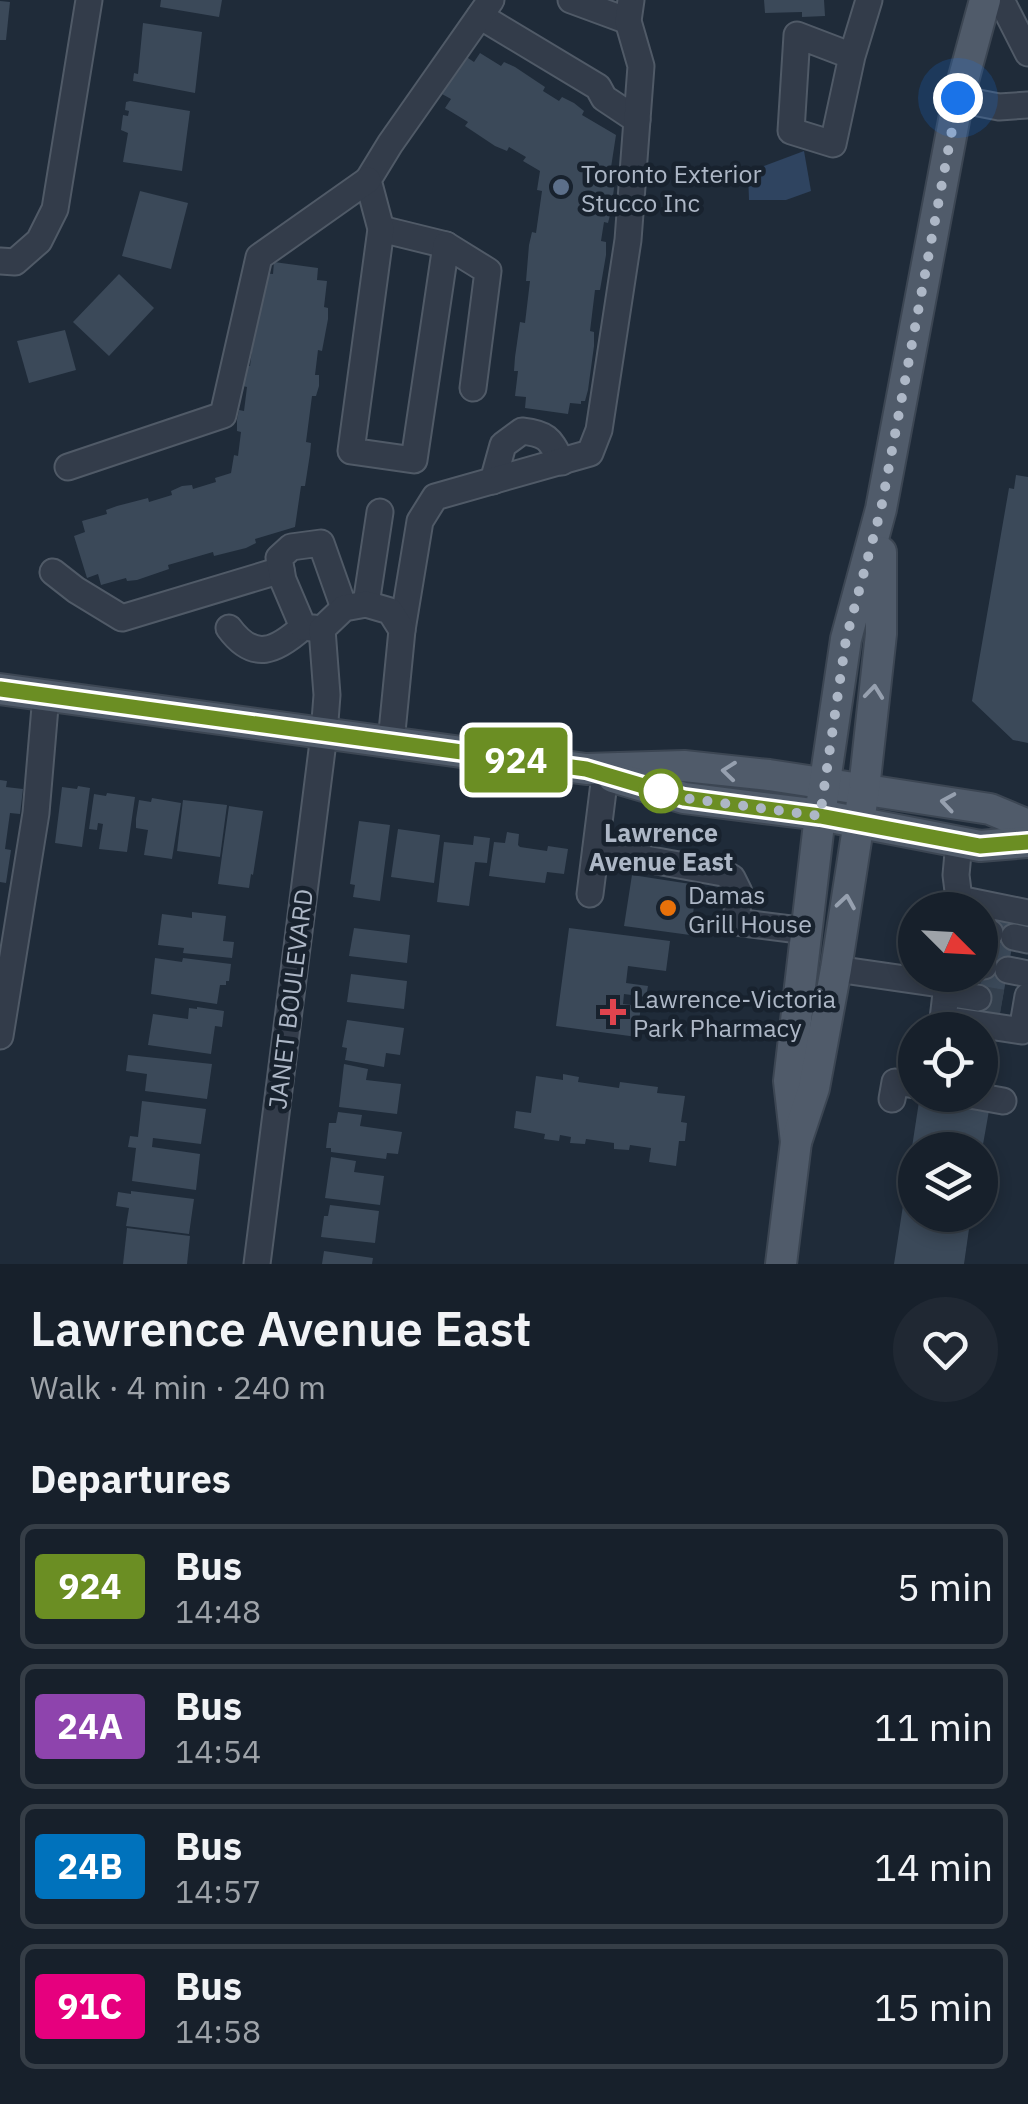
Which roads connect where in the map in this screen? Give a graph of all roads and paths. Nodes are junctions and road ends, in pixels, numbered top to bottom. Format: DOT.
graph roads {
  1 [pos="89,0"];
  2 [pos="570,0"];
  3 [pos="869,0"];
  4 [pos="985,0"];
  5 [pos="1002,0"];
  6 [pos="486,8"];
  7 [pos="629,10"];
  8 [pos="1028,53"];
  9 [pos="852,56"];
  10 [pos="958,98"];
  11 [pos="1028,106"];
  12 [pos="638,120"];
  13 [pos="368,180"];
  14 [pos="380,229"];
  15 [pos="446,245"];
  16 [pos="8,262"];
  17 [pos="472,388"];
  18 [pos="562,462"];
  19 [pos="68,467"];
  20 [pos="493,481"];
  21 [pos="881,509"];
  22 [pos="380,512"];
  23 [pos="281,570"];
  24 [pos="53,572"];
  25 [pos="355,606"];
  26 [pos="229,628"];
  27 [pos="313,628"];
  28 [pos="402,630"];
  29 [pos="0,689"];
  30 [pos="46,695"];
  31 [pos="324,734"];
  32 [pos="391,742"];
  33 [pos="596,772"];
  34 [pos="826,782"];
  35 [pos="864,789"];
  36 [pos="820,816"];
  37 [pos="859,822"];
  38 [pos="1028,825"];
  39 [pos="959,842"];
  40 [pos="1028,842"];
  41 [pos="596,850"];
  42 [pos="957,892"];
  43 [pos="590,894"];
  44 [pos="998,910"];
  45 [pos="1028,914"];
  46 [pos="807,931"];
  47 [pos="836,968"];
  48 [pos="898,977"];
  49 [pos="946,992"];
  50 [pos="978,992"];
  51 [pos="1009,1000"];
  52 [pos="0,1036"];
  53 [pos="898,1083"];
  54 [pos="892,1099"];
  55 [pos="998,1100"];
  56 [pos="1003,1101"];
  57 [pos="796,1142"];
  58 [pos="257,1264"];
  59 [pos="782,1264"];
  1 -- 16 [label="street"];
  2 -- 7 [label="street"];
  3 -- 9 [label="street"];
  4 -- 10 [label="main road"];
  5 -- 8 [label="street"];
  6 -- 12 [label="street"];
  6 -- 13 [label="street"];
  7 -- 12 [label="street"];
  10 -- 11 [label="street"];
  10 -- 21 [label="main road"];
  12 -- 18 [label="street"];
  13 -- 14 [label="street"];
  13 -- 19 [label="street"];
  14 -- 15 [label="street"];
  14 -- 15 [label="street"];
  15 -- 17 [label="street"];
  18 -- 20 [label="street"];
  18 -- 20 [label="street"];
  20 -- 28 [label="street"];
  21 -- 34 [label="main road"];
  35 -- 21 [label="main road, one-way"];
  22 -- 25 [label="street"];
  23 -- 24 [label="street"];
  23 -- 25 [label="street"];
  23 -- 27 [label="street, JANET BOULEVARD"];
  25 -- 27 [label="street"];
  25 -- 28 [label="street"];
  26 -- 27 [label="street"];
  27 -- 31 [label="street, JANET BOULEVARD"];
  28 -- 32 [label="street"];
  29 -- 30 [label="main road"];
  30 -- 31 [label="main road"];
  30 -- 52 [label="street"];
  31 -- 32 [label="main road"];
  31 -- 58 [label="street, JANET BOULEVARD"];
  32 -- 33 [label="main road"];
  34 -- 33 [label="main road, one-way"];
  33 -- 36 [label="main road"];
  33 -- 41 [label="street"];
  34 -- 35 [label="main road"];
  34 -- 36 [label="main road"];
  35 -- 37 [label="main road"];
  38 -- 35 [label="main road, one-way"];
  36 -- 37 [label="main road"];
  36 -- 46 [label="main road"];
  37 -- 39 [label="main road"];
  47 -- 37 [label="main road, one-way"];
  39 -- 40 [label="main road"];
  39 -- 42 [label="street"];
  41 -- 43 [label="street"];
  41 -- 46 [label="street"];
  44 -- 45 [label="street"];
  46 -- 57 [label="main road"];
  47 -- 48 [label="street"];
  47 -- 57 [label="main road"];
  49 -- 51 [label="street"];
  50 -- 51 [label="street"];
  53 -- 54 [label="street"];
  55 -- 56 [label="street"];
  57 -- 59 [label="main road"];
}
